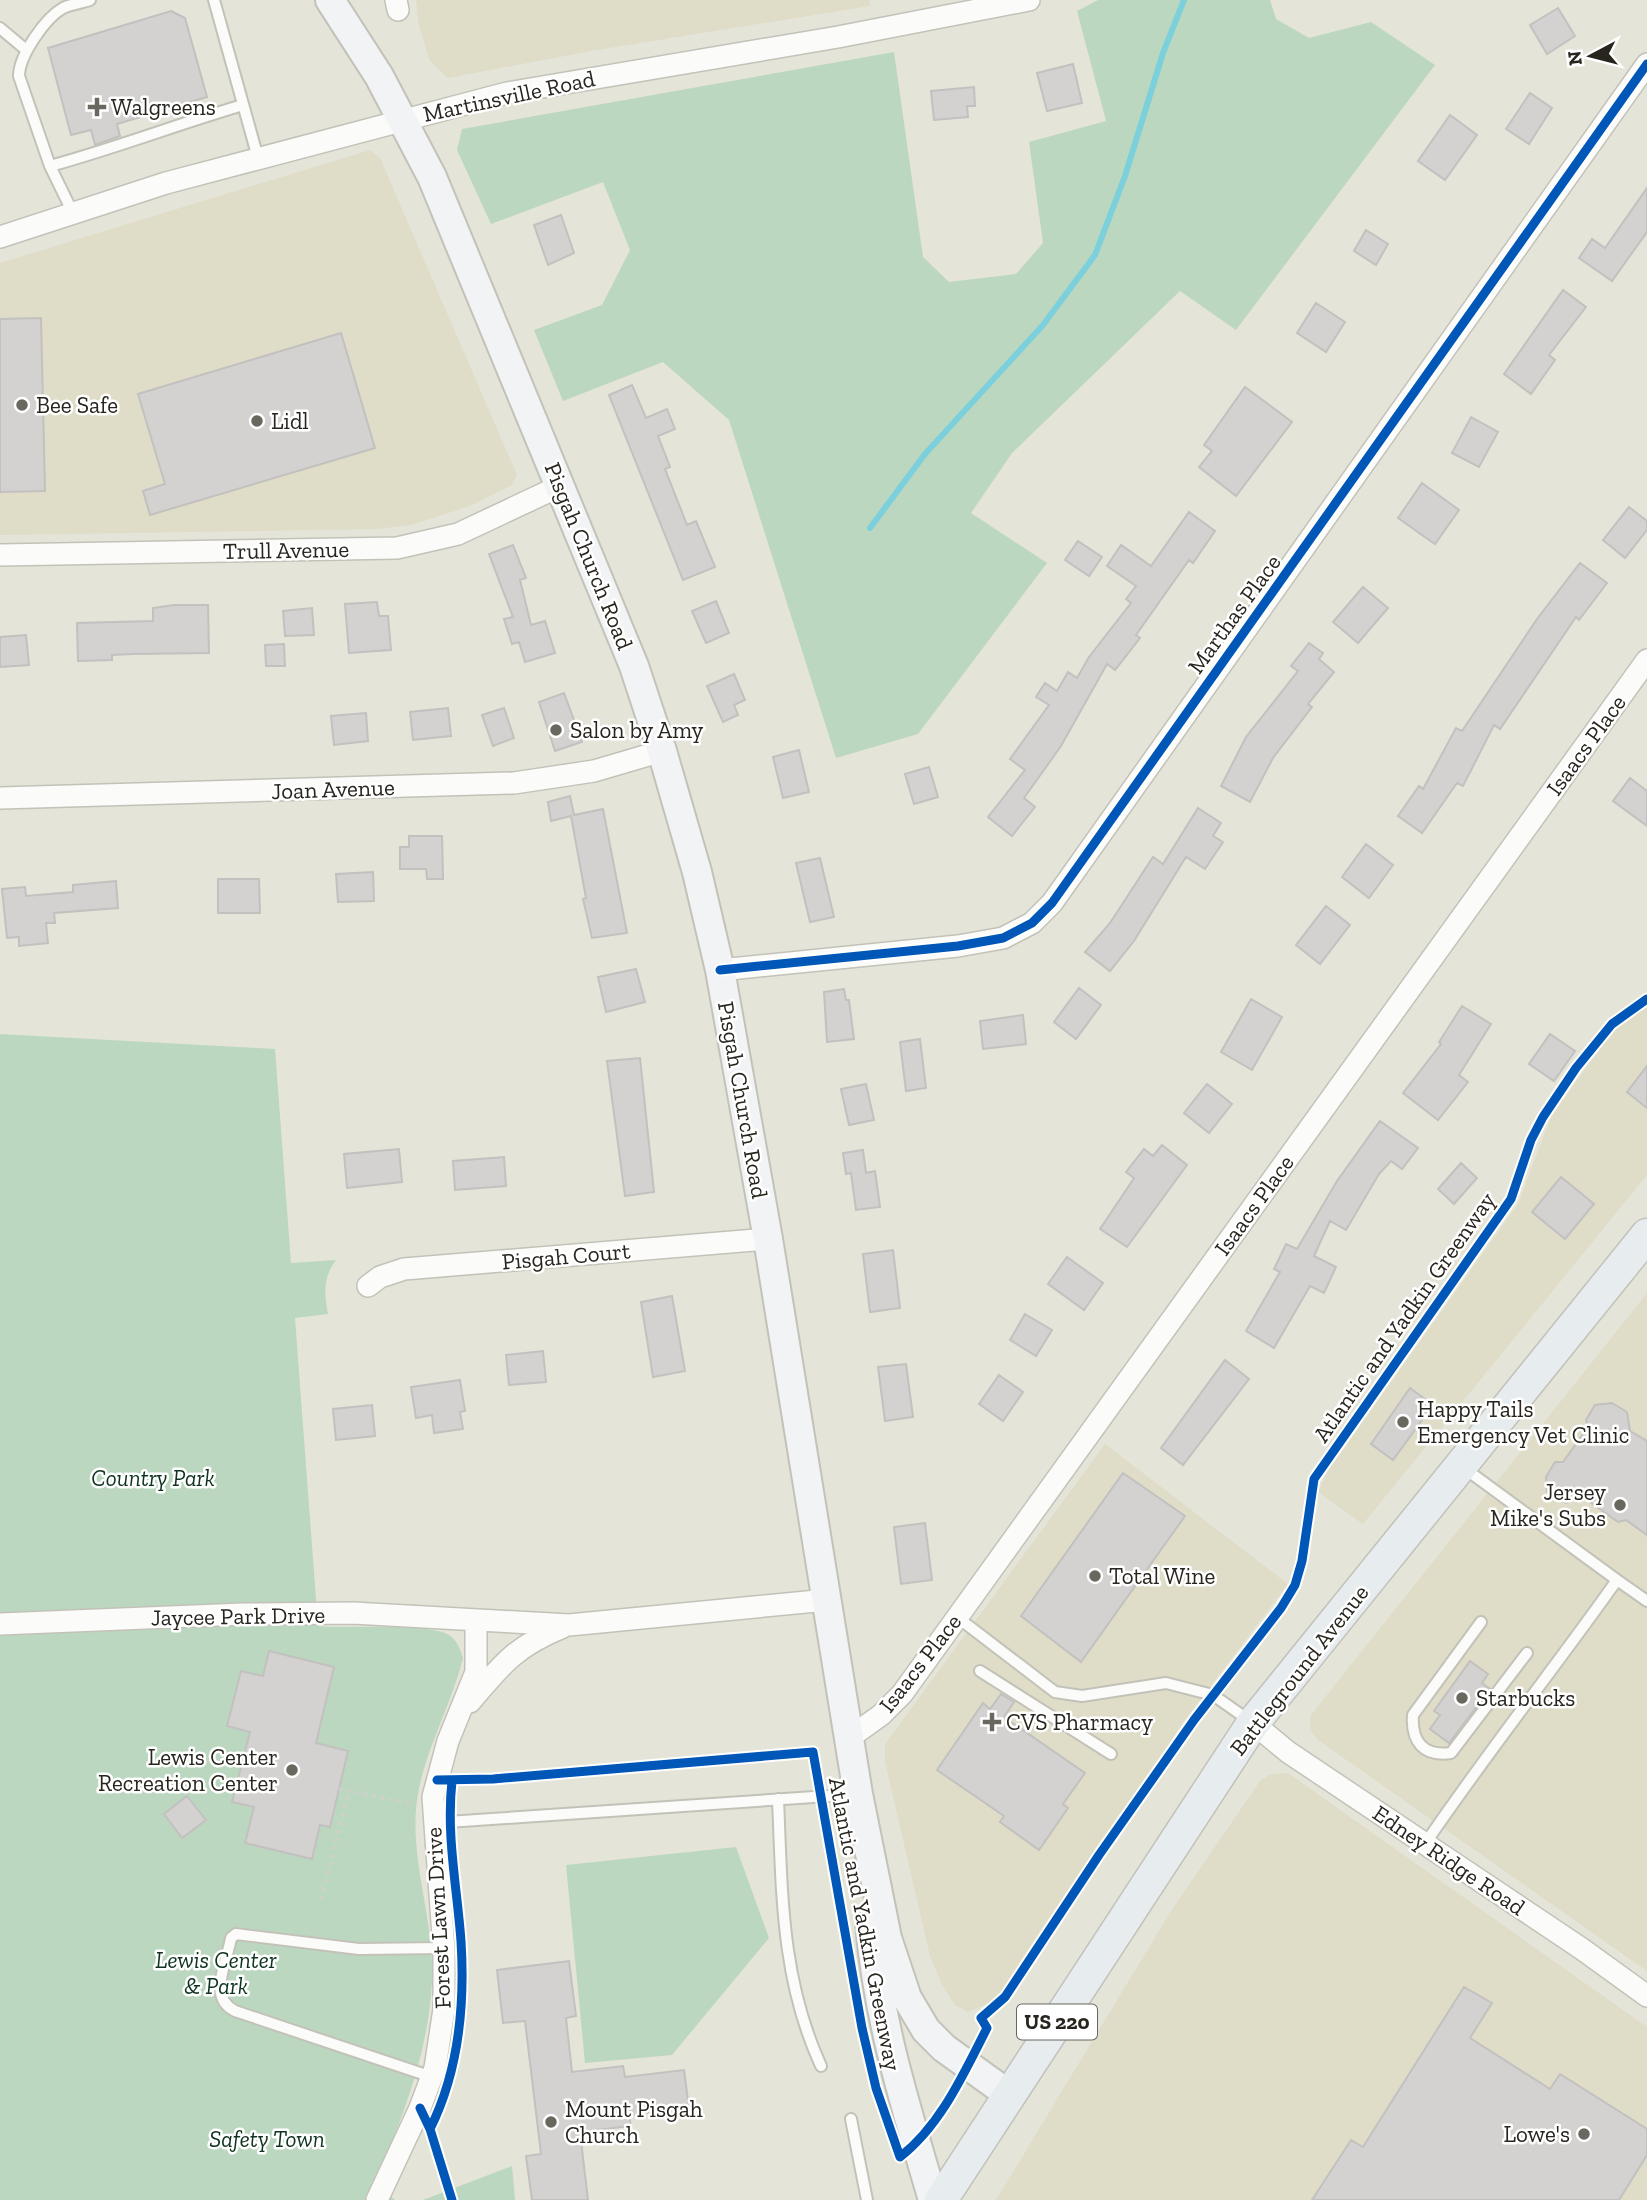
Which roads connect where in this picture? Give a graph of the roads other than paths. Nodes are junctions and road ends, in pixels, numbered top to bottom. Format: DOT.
graph roads {
  1 [pos="90,0"];
  2 [pos="214,0"];
  3 [pos="330,0"];
  4 [pos="1029,0"];
  5 [pos="0,28"];
  6 [pos="25,49"];
  7 [pos="1647,64"];
  8 [pos="243,105"];
  9 [pos="401,119"];
  10 [pos="258,158"];
  11 [pos="50,166"];
  12 [pos="72,213"];
  13 [pos="0,237"];
  14 [pos="560,486"];
  15 [pos="0,555"];
  16 [pos="1647,660"];
  17 [pos="662,751"];
  18 [pos="0,798"];
  19 [pos="720,970"];
  20 [pos="1647,1235"];
  21 [pos="768,1239"];
  22 [pos="368,1286"];
  23 [pos="1461,1467"];
  24 [pos="1617,1580"];
  25 [pos="827,1600"];
  26 [pos="1647,1601"];
  27 [pos="957,1617"];
  28 [pos="476,1620"];
  29 [pos="1481,1622"];
  30 [pos="0,1624"];
  31 [pos="569,1625"];
  32 [pos="1527,1654"];
  33 [pos="980,1671"];
  34 [pos="462,1712"];
  35 [pos="1252,1723"];
  36 [pos="849,1738"];
  37 [pos="1111,1754"];
  38 [pos="778,1800"];
  39 [pos="860,1804"];
  40 [pos="433,1816"];
  41 [pos="1425,1844"];
  42 [pos="444,1948"];
  43 [pos="1647,1996"];
  44 [pos="821,2066"];
  45 [pos="432,2077"];
  46 [pos="1008,2094"];
  47 [pos="851,2119"];
  48 [pos="377,2200"];
  49 [pos="867,2200"];
  50 [pos="933,2200"];
  51 [pos="941,2200"];
  1 -- 6 [label="lane"];
  2 -- 8 [label="lane"];
  3 -- 9 [label="main road, Pisgah Church Road"];
  4 -- 9 [label="street, Martinsville Road"];
  5 -- 6 [label="lane"];
  6 -- 11 [label="lane"];
  7 -- 19 [label="street, Marthas Place"];
  8 -- 10 [label="lane"];
  8 -- 11 [label="lane"];
  9 -- 10 [label="street, Martinsville Road"];
  9 -- 14 [label="main road, Pisgah Church Road"];
  10 -- 12 [label="street, Martinsville Road"];
  11 -- 12 [label="lane"];
  12 -- 13 [label="street, Martinsville Road"];
  14 -- 15 [label="street, Trull Avenue"];
  14 -- 17 [label="main road, Pisgah Church Road"];
  16 -- 27 [label="street, Isaacs Place"];
  17 -- 18 [label="street, Joan Avenue"];
  17 -- 19 [label="main road, Pisgah Church Road"];
  19 -- 21 [label="main road, Pisgah Church Road"];
  20 -- 23 [label="main road, Battleground Avenue / US 220"];
  21 -- 22 [label="street, Pisgah Court"];
  21 -- 25 [label="main road, Pisgah Church Road"];
  23 -- 24 [label="lane"];
  23 -- 35 [label="main road, Battleground Avenue / US 220"];
  24 -- 26 [label="lane"];
  24 -- 41 [label="lane"];
  25 -- 31 [label="street, Forest Lawn Drive"];
  25 -- 36 [label="main road, Pisgah Church Road"];
  27 -- 35 [label="lane"];
  27 -- 36 [label="street, Isaacs Place"];
  28 -- 30 [label="street, Jaycee Park Drive"];
  28 -- 31 [label="street, Forest Lawn Drive"];
  28 -- 34 [label="street, Forest Lawn Drive"];
  29 -- 32 [label="lane"];
  31 -- 34 [label="street, Forest Lawn Drive"];
  33 -- 37 [label="lane"];
  34 -- 40 [label="street, Forest Lawn Drive"];
  35 -- 41 [label="street, Edney Ridge Road"];
  35 -- 46 [label="main road, Battleground Avenue / US 220"];
  36 -- 39 [label="main road, Pisgah Church Road"];
  38 -- 39 [label="lane"];
  38 -- 40 [label="lane"];
  38 -- 44 [label="lane"];
  39 -- 46 [label="main road, Pisgah Church Road"];
  39 -- 50 [label="main road"];
  40 -- 42 [label="street, Forest Lawn Drive"];
  41 -- 43 [label="street, Edney Ridge Road"];
  42 -- 45 [label="street, Forest Lawn Drive"];
  42 -- 45 [label="lane"];
  45 -- 48 [label="street, Forest Lawn Drive"];
  46 -- 51 [label="main road, Battleground Avenue / US 220"];
  47 -- 49 [label="lane"];
}
